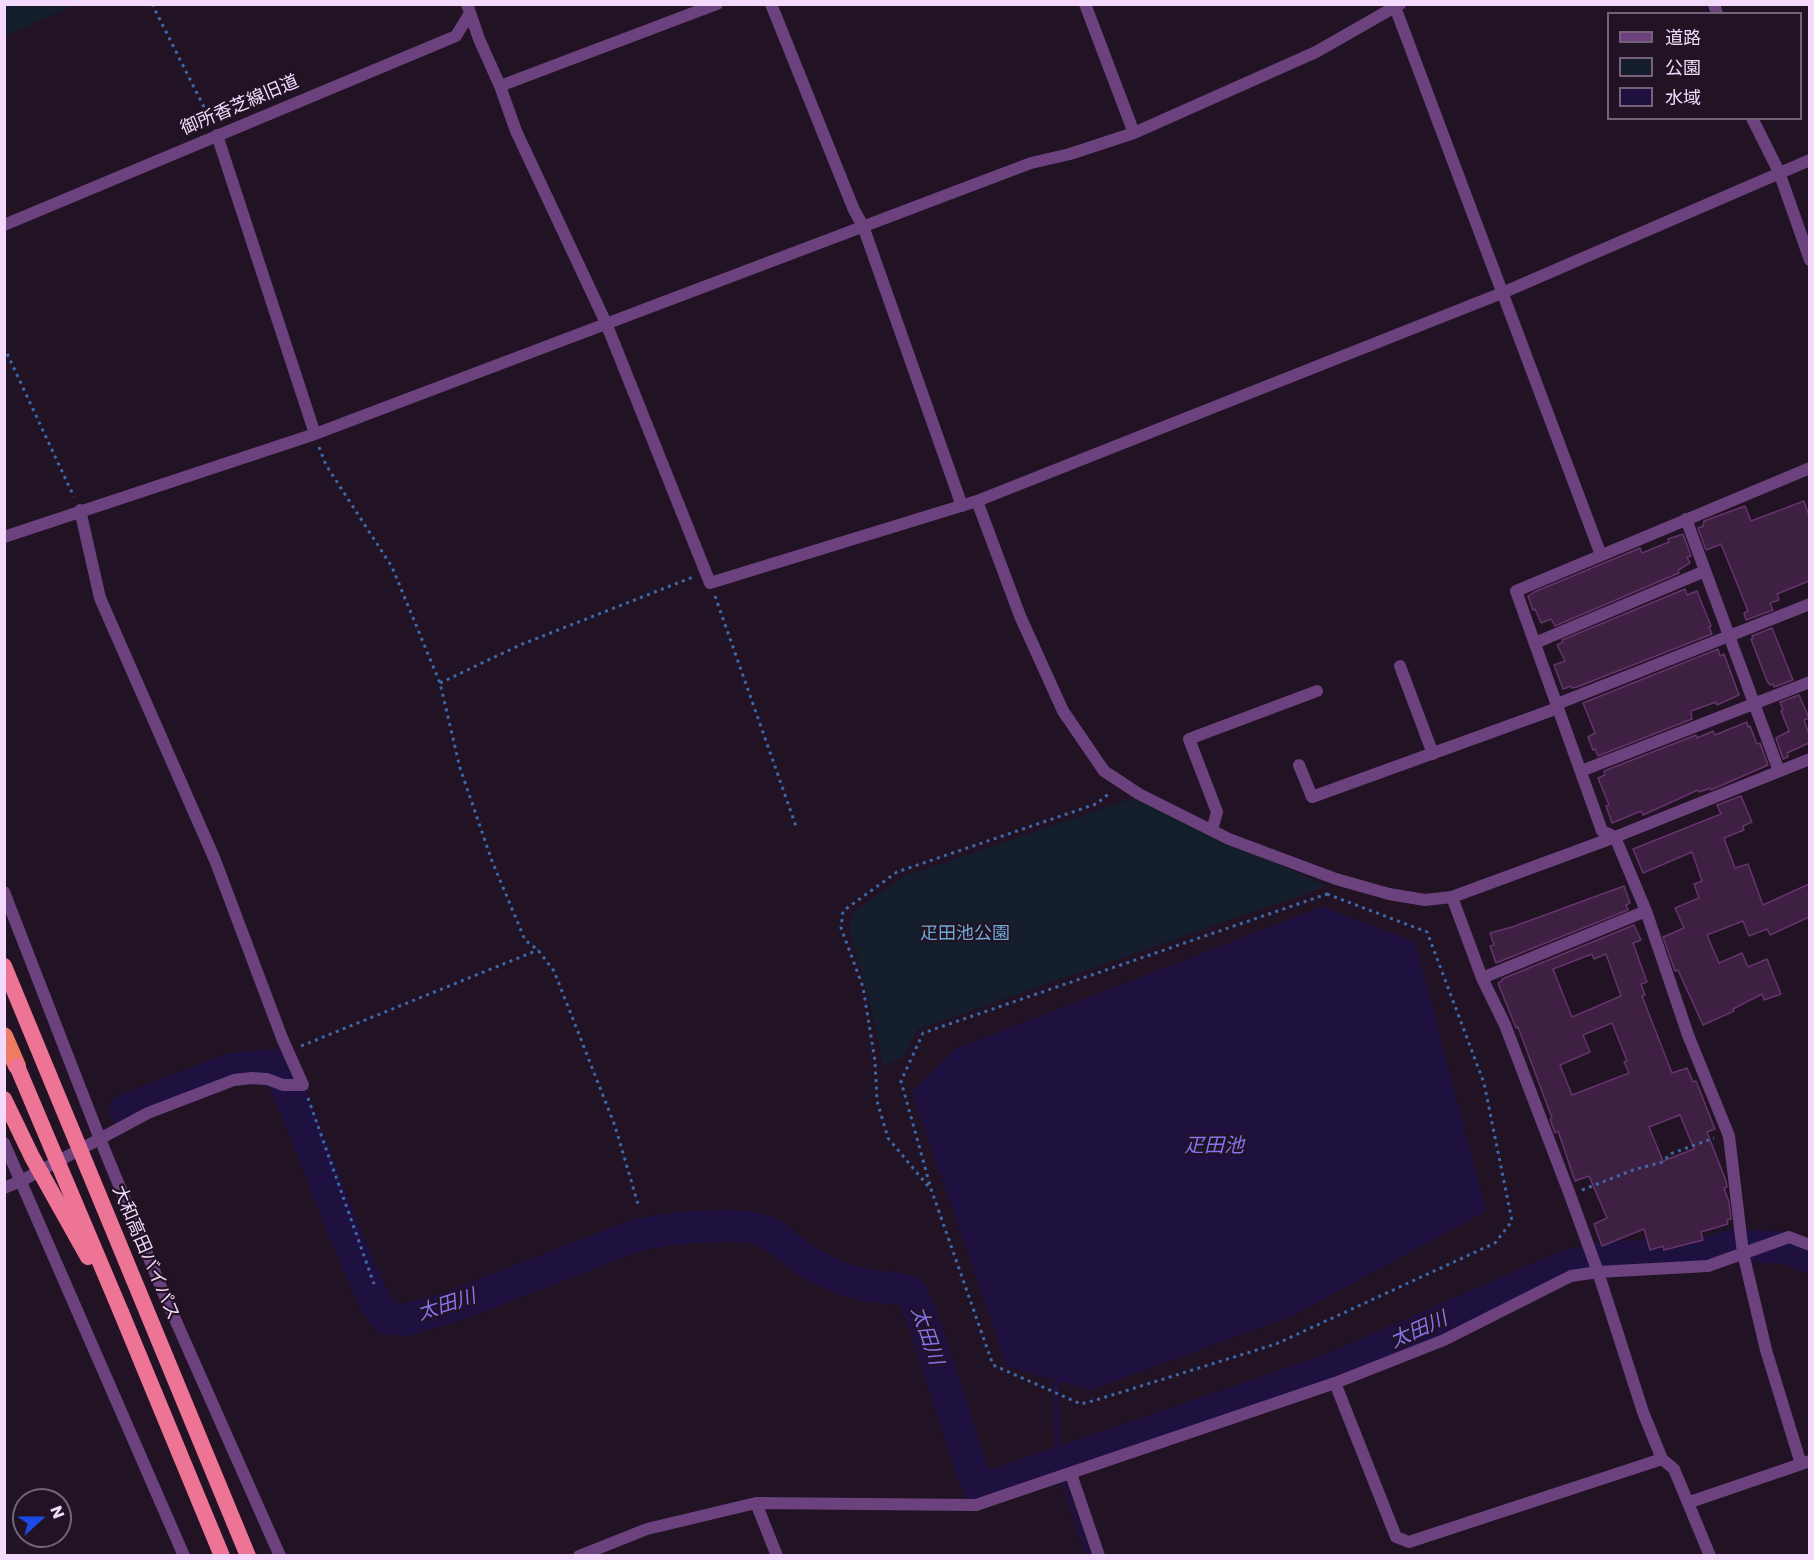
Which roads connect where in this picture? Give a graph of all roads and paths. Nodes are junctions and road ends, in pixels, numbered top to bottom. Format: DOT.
graph roads {
  1 [pos="152,4"];
  2 [pos="717,4"];
  3 [pos="771,4"];
  4 [pos="1085,4"];
  5 [pos="1397,6"];
  6 [pos="469,9"];
  7 [pos="500,86"];
  8 [pos="1753,120"];
  9 [pos="1134,133"];
  10 [pos="217,135"];
  11 [pos="1809,160"];
  12 [pos="1779,172"];
  13 [pos="4,225"];
  14 [pos="863,226"];
  15 [pos="1809,260"];
  16 [pos="1502,293"];
  17 [pos="606,323"];
  18 [pos="4,347"];
  19 [pos="315,434"];
  20 [pos="1809,468"];
  21 [pos="977,501"];
  22 [pos="962,506"];
  23 [pos="80,510"];
  24 [pos="1686,519"];
  25 [pos="4,537"];
  26 [pos="1601,555"];
  27 [pos="1705,572"];
  28 [pos="708,578"];
  29 [pos="1809,604"];
  30 [pos="1728,636"];
  31 [pos="1535,643"];
  32 [pos="1400,666"];
  33 [pos="1809,682"];
  34 [pos="440,683"];
  35 [pos="1317,691"];
  36 [pos="1754,704"];
  37 [pos="1557,706"];
  38 [pos="1433,754"];
  39 [pos="1809,759"];
  40 [pos="1299,765"];
  41 [pos="1581,771"];
  42 [pos="1779,771"];
  43 [pos="1122,783"];
  44 [pos="796,829"];
  45 [pos="1212,830"];
  46 [pos="1615,837"];
  47 [pos="4,892"];
  48 [pos="1452,897"];
  49 [pos="1646,911"];
  50 [pos="538,950"];
  51 [pos="4,966"];
  52 [pos="1482,978"];
  53 [pos="4,1036"];
  54 [pos="288,1051"];
  55 [pos="17,1066"];
  56 [pos="303,1085"];
  57 [pos="4,1099"];
  58 [pos="1727,1133"];
  59 [pos="100,1139"];
  60 [pos="4,1143"];
  61 [pos="21,1181"];
  62 [pos="4,1188"];
  63 [pos="931,1189"];
  64 [pos="1570,1195"];
  65 [pos="638,1204"];
  66 [pos="1809,1245"];
  67 [pos="1743,1253"];
  68 [pos="1598,1272"];
  69 [pos="374,1284"];
  70 [pos="121,1312"];
  71 [pos="1335,1383"];
  72 [pos="1662,1459"];
  73 [pos="1805,1462"];
  74 [pos="1071,1474"];
  75 [pos="1690,1502"];
  76 [pos="756,1503"];
  77 [pos="184,1556"];
  78 [pos="222,1556"];
  79 [pos="248,1556"];
  80 [pos="280,1556"];
  81 [pos="579,1556"];
  82 [pos="777,1556"];
  83 [pos="1099,1556"];
  84 [pos="1710,1556"];
  1 -- 10 [label="path"];
  2 -- 7 [label="street"];
  3 -- 14 [label="street"];
  4 -- 9 [label="street"];
  5 -- 9 [label="street"];
  5 -- 16 [label="street"];
  6 -- 7 [label="street"];
  6 -- 10 [label="street, 御所香芝線旧道"];
  7 -- 17 [label="street"];
  8 -- 12 [label="street"];
  9 -- 14 [label="street"];
  10 -- 13 [label="street, 御所香芝線旧道"];
  10 -- 19 [label="street"];
  11 -- 12 [label="street"];
  12 -- 15 [label="street"];
  12 -- 16 [label="street"];
  14 -- 17 [label="street"];
  14 -- 22 [label="street"];
  16 -- 21 [label="street"];
  16 -- 26 [label="street"];
  17 -- 19 [label="street"];
  17 -- 28 [label="street"];
  18 -- 23 [label="path"];
  19 -- 23 [label="street"];
  19 -- 34 [label="path"];
  20 -- 24 [label="street"];
  21 -- 22 [label="street"];
  21 -- 43 [label="street"];
  22 -- 28 [label="street"];
  23 -- 25 [label="street"];
  23 -- 54 [label="street"];
  24 -- 26 [label="street"];
  24 -- 27 [label="street"];
  26 -- 31 [label="street"];
  27 -- 30 [label="street"];
  27 -- 31 [label="street"];
  28 -- 34 [label="path"];
  28 -- 44 [label="path"];
  29 -- 30 [label="street"];
  30 -- 36 [label="street"];
  30 -- 37 [label="street"];
  31 -- 37 [label="street"];
  32 -- 38 [label="street"];
  33 -- 36 [label="street"];
  34 -- 50 [label="path"];
  35 -- 45 [label="street"];
  36 -- 41 [label="street"];
  36 -- 42 [label="street"];
  37 -- 38 [label="street"];
  37 -- 41 [label="street"];
  38 -- 40 [label="street"];
  39 -- 42 [label="street"];
  41 -- 46 [label="street"];
  42 -- 46 [label="street"];
  43 -- 45 [label="street"];
  43 -- 63 [label="path"];
  45 -- 48 [label="street"];
  46 -- 48 [label="street"];
  46 -- 49 [label="street"];
  47 -- 59 [label="street"];
  48 -- 52 [label="street"];
  49 -- 52 [label="street"];
  49 -- 58 [label="street"];
  50 -- 54 [label="path"];
  50 -- 65 [label="path"];
  51 -- 79 [label="highway, 大和高田バイパス, bridge"];
  52 -- 64 [label="street"];
  53 -- 55 [label="highway"];
  54 -- 56 [label="street"];
  55 -- 70 [label="highway, bridge"];
  56 -- 59 [label="street"];
  56 -- 69 [label="path"];
  57 -- 70 [label="highway, bridge"];
  58 -- 64 [label="path"];
  58 -- 67 [label="street"];
  59 -- 61 [label="street"];
  59 -- 80 [label="street"];
  60 -- 61 [label="street"];
  61 -- 62 [label="street"];
  61 -- 77 [label="street"];
  63 -- 63 [label="path"];
  64 -- 68 [label="street"];
  66 -- 67 [label="street"];
  67 -- 68 [label="street"];
  67 -- 73 [label="street"];
  68 -- 71 [label="street"];
  68 -- 72 [label="street"];
  70 -- 78 [label="highway"];
  71 -- 72 [label="street"];
  71 -- 74 [label="street"];
  72 -- 75 [label="street"];
  73 -- 75 [label="street"];
  74 -- 76 [label="street"];
  74 -- 83 [label="street"];
  75 -- 84 [label="street"];
  76 -- 81 [label="street"];
  76 -- 82 [label="street"];
}
